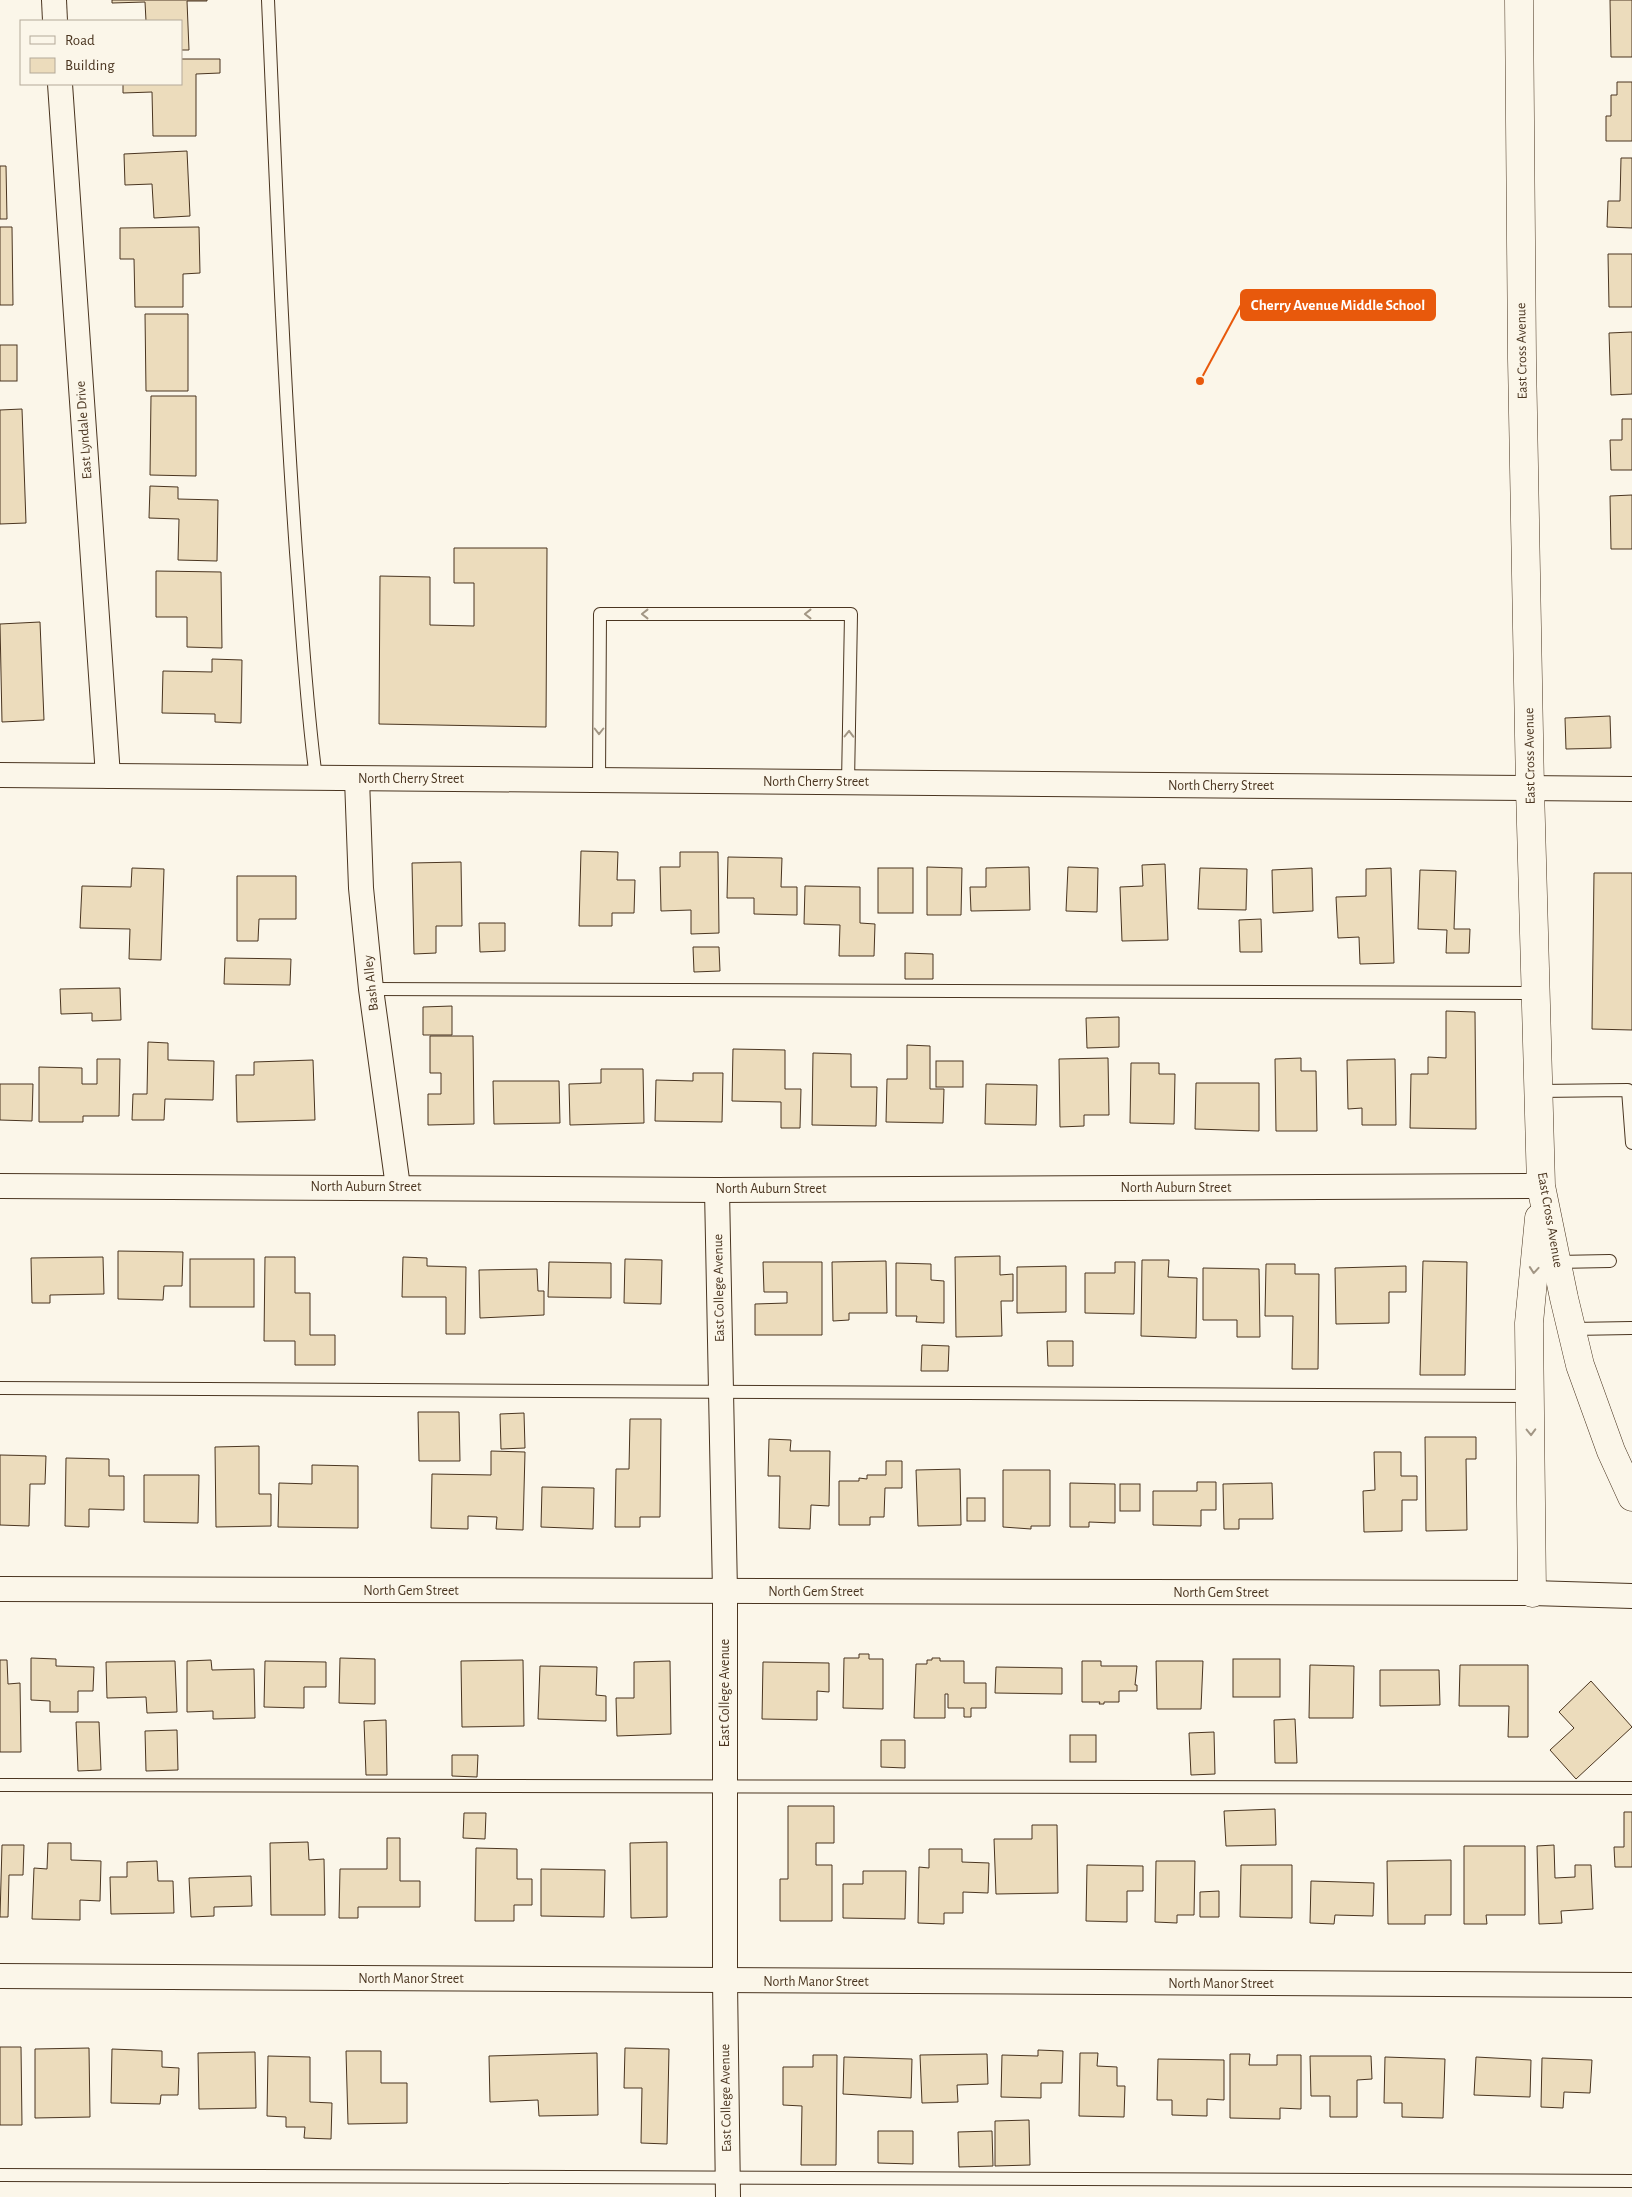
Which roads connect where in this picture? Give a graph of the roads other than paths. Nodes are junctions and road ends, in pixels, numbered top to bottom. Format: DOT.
graph roads {
  1 [pos="54,0"];
  2 [pos="268,0"];
  3 [pos="1519,0"];
  4 [pos="55,20"];
  5 [pos="60,85"];
  6 [pos="0,776"];
  7 [pos="108,776"];
  8 [pos="316,778"];
  9 [pos="357,779"];
  10 [pos="599,781"];
  11 [pos="848,783"];
  12 [pos="1530,788"];
  13 [pos="1632,789"];
  14 [pos="371,989"];
  15 [pos="1536,993"];
  16 [pos="1538,1091"];
  17 [pos="1632,1143"];
  18 [pos="0,1186"];
  19 [pos="1542,1186"];
  20 [pos="398,1187"];
  21 [pos="717,1190"];
  22 [pos="1610,1261"];
  23 [pos="1556,1262"];
  24 [pos="1630,1328"];
  25 [pos="1572,1329"];
  26 [pos="0,1388"];
  27 [pos="721,1390"];
  28 [pos="1530,1396"];
  29 [pos="1632,1497"];
  30 [pos="0,1589"];
  31 [pos="726,1592"];
  32 [pos="1532,1594"];
  33 [pos="1632,1596"];
  34 [pos="0,1785"];
  35 [pos="725,1787"];
  36 [pos="1632,1788"];
  37 [pos="0,1976"];
  38 [pos="725,1982"];
  39 [pos="1632,1985"];
  40 [pos="0,2175"];
  41 [pos="1632,2181"];
  42 [pos="727,2186"];
  1 -- 4 [label="street"];
  2 -- 8 [label="lane"];
  3 -- 12 [label="street, East Cross Avenue"];
  5 -- 7 [label="street, East Lyndale Drive"];
  6 -- 7 [label="street, North Cherry Street"];
  7 -- 8 [label="street, North Cherry Street"];
  8 -- 9 [label="street, North Cherry Street"];
  9 -- 10 [label="street, North Cherry Street"];
  9 -- 14 [label="street, Bash Alley"];
  10 -- 11 [label="street, North Cherry Street"];
  11 -- 10 [label="lane, one-way"];
  11 -- 12 [label="street, North Cherry Street"];
  12 -- 13 [label="street, North Cherry Street"];
  12 -- 15 [label="street, East Cross Avenue"];
  14 -- 15 [label="lane"];
  14 -- 20 [label="street, Bash Alley"];
  15 -- 16 [label="street, East Cross Avenue"];
  16 -- 17 [label="lane"];
  16 -- 19 [label="street, East Cross Avenue"];
  18 -- 20 [label="street, North Auburn Street"];
  19 -- 21 [label="street, North Auburn Street"];
  19 -- 23 [label="street, East Cross Avenue"];
  19 -- 28 [label="street, one-way"];
  20 -- 21 [label="street, North Auburn Street"];
  21 -- 27 [label="street, East College Avenue"];
  22 -- 23 [label="lane"];
  23 -- 25 [label="street, East Cross Avenue"];
  24 -- 25 [label="lane"];
  25 -- 29 [label="street, East Cross Avenue"];
  26 -- 27 [label="lane"];
  27 -- 28 [label="lane"];
  27 -- 31 [label="street, East College Avenue"];
  28 -- 32 [label="street, one-way"];
  30 -- 31 [label="street, North Gem Street"];
  31 -- 32 [label="street, North Gem Street"];
  31 -- 35 [label="street, East College Avenue"];
  32 -- 33 [label="street, North Gem Street"];
  34 -- 35 [label="lane"];
  35 -- 36 [label="lane"];
  35 -- 38 [label="street, East College Avenue"];
  37 -- 38 [label="street, North Manor Street"];
  38 -- 39 [label="street, North Manor Street"];
  38 -- 42 [label="street, East College Avenue"];
  40 -- 42 [label="lane"];
  41 -- 42 [label="lane"];
}
